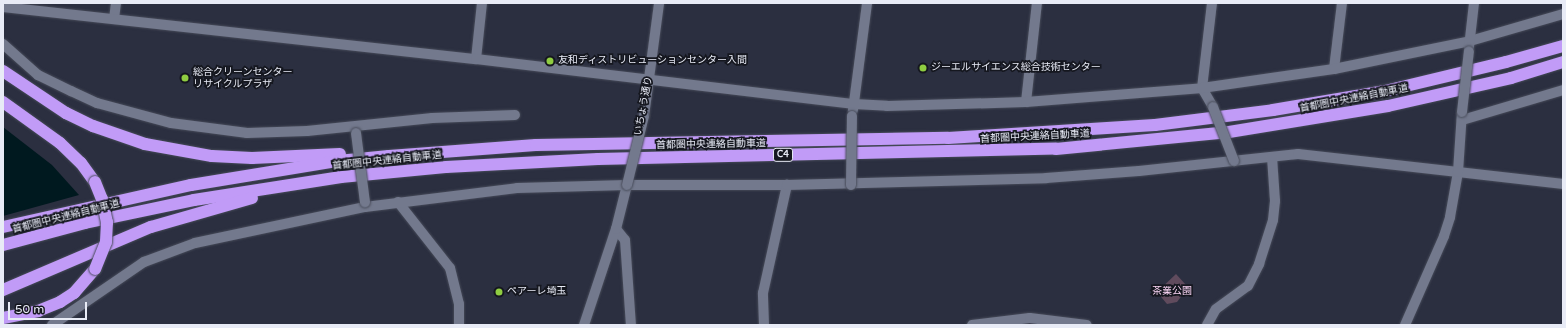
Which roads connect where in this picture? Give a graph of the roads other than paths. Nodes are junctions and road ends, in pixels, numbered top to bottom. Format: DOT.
graph roads {
  1 [pos="116,3"];
  2 [pos="482,3"];
  3 [pos="659,3"];
  4 [pos="867,3"];
  5 [pos="1038,3"];
  6 [pos="1212,3"];
  7 [pos="1342,3"];
  8 [pos="1474,3"];
  9 [pos="3,7"];
  10 [pos="1563,14"];
  11 [pos="114,19"];
  12 [pos="3,44"];
  13 [pos="1469,46"];
  14 [pos="1563,46"];
  15 [pos="476,59"];
  16 [pos="1563,62"];
  17 [pos="1334,69"];
  18 [pos="3,71"];
  19 [pos="650,81"];
  20 [pos="1202,88"];
  21 [pos="1563,90"];
  22 [pos="3,102"];
  23 [pos="1026,102"];
  24 [pos="854,104"];
  25 [pos="515,115"];
  26 [pos="1462,116"];
  27 [pos="355,130"];
  28 [pos="475,149"];
  29 [pos="1272,157"];
  30 [pos="1234,160"];
  31 [pos="446,167"];
  32 [pos="1458,172"];
  33 [pos="1563,184"];
  34 [pos="628,185"];
  35 [pos="787,185"];
  36 [pos="851,185"];
  37 [pos="398,202"];
  38 [pos="365,204"];
  39 [pos="3,227"];
  40 [pos="616,229"];
  41 [pos="3,245"];
  42 [pos="3,290"];
  43 [pos="3,318"];
  44 [pos="52,325"];
  45 [pos="459,325"];
  46 [pos="584,325"];
  47 [pos="631,325"];
  48 [pos="764,325"];
  49 [pos="972,325"];
  50 [pos="1087,325"];
  51 [pos="1207,325"];
  52 [pos="1405,325"];
  1 -- 11 [label="street"];
  2 -- 15 [label="street"];
  3 -- 19 [label="street, いちょう通り"];
  4 -- 24 [label="street"];
  5 -- 23 [label="street"];
  6 -- 20 [label="street"];
  7 -- 17 [label="street"];
  8 -- 13 [label="street"];
  9 -- 11 [label="street"];
  10 -- 13 [label="street"];
  11 -- 15 [label="street"];
  12 -- 27 [label="street"];
  13 -- 17 [label="street"];
  13 -- 26 [label="street, bridge"];
  14 -- 28 [label="highway, 首都圏中央連絡自動車道 / C4"];
  15 -- 19 [label="street"];
  16 -- 31 [label="highway, 首都圏中央連絡自動車道 / C4"];
  17 -- 20 [label="street"];
  18 -- 28 [label="highway"];
  19 -- 24 [label="street"];
  19 -- 34 [label="street, いちょう通り, bridge"];
  20 -- 23 [label="street"];
  20 -- 30 [label="street, bridge"];
  21 -- 26 [label="street"];
  22 -- 43 [label="highway, bridge"];
  23 -- 24 [label="street"];
  24 -- 36 [label="street, bridge"];
  25 -- 27 [label="street"];
  26 -- 32 [label="street"];
  27 -- 38 [label="street, bridge"];
  28 -- 39 [label="highway, 首都圏中央連絡自動車道 / C4"];
  29 -- 30 [label="street"];
  29 -- 32 [label="street"];
  29 -- 51 [label="street"];
  30 -- 36 [label="street"];
  31 -- 41 [label="highway, 首都圏中央連絡自動車道 / C4"];
  31 -- 42 [label="highway"];
  32 -- 33 [label="street"];
  32 -- 52 [label="street"];
  34 -- 35 [label="street"];
  34 -- 37 [label="street"];
  34 -- 40 [label="street, いちょう通り"];
  35 -- 36 [label="street"];
  35 -- 48 [label="street"];
  37 -- 38 [label="street"];
  37 -- 45 [label="street"];
  38 -- 44 [label="street"];
  40 -- 46 [label="street, いちょう通り"];
  40 -- 47 [label="street"];
  49 -- 50 [label="street"];
}
